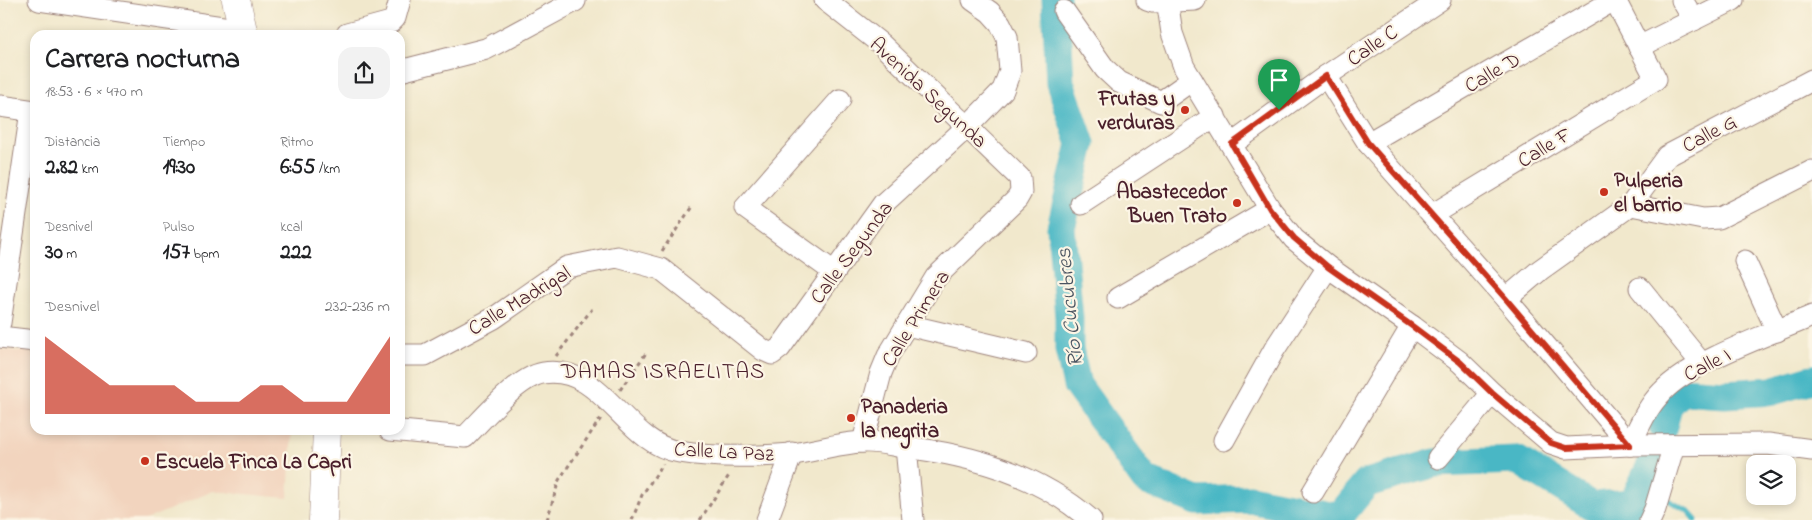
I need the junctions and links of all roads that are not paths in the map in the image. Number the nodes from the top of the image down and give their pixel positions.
1 (39, 0) edge
2 (236, 0) edge
3 (400, 0) edge
4 (825, 0) edge
5 (973, 0) edge
6 (1160, 0) edge
7 (1194, 0) edge
8 (1440, 0) edge
9 (1614, 0) edge
10 (1682, 0) edge
11 (1733, 0) edge
12 (575, 1) dead end
13 (1064, 11) dead end
14 (1694, 20) junction
15 (231, 30) edge
16 (244, 30) edge
17 (362, 30) edge
18 (1640, 47) junction
19 (405, 70) edge
20 (1326, 76) junction
21 (1192, 80) junction
22 (1812, 80) edge
23 (840, 100) dead end
24 (0, 106) edge
25 (30, 111) edge
26 (1215, 116) junction
27 (966, 128) junction
28 (30, 130) edge
29 (1368, 143) junction
30 (1232, 144) junction
31 (1812, 171) edge
32 (1021, 192) joint
33 (1081, 204) dead end
34 (1631, 205) junction
35 (1270, 209) junction
36 (1432, 215) junction
37 (1745, 261) dead end
38 (1328, 267) junction
39 (834, 272) junction
40 (1640, 288) dead end
41 (1118, 298) dead end
42 (1506, 299) junction
43 (1812, 316) edge
44 (0, 323) edge
45 (907, 325) junction
46 (1412, 326) junction
47 (1777, 331) junction
48 (0, 337) edge
49 (30, 340) edge
50 (763, 350) joint
51 (1026, 353) dead end
52 (405, 355) edge
53 (1702, 364) junction
54 (1492, 393) junction
55 (405, 431) edge
56 (327, 435) edge
57 (1224, 440) dead end
58 (863, 442) junction
59 (1630, 445) junction
60 (1674, 445) junction
61 (906, 447) junction
62 (1812, 450) edge
63 (792, 454) junction
64 (1438, 458) dead end
65 (1313, 492) dead end
66 (323, 520) edge
67 (767, 520) edge
68 (913, 520) edge
69 (1091, 520) edge
70 (1650, 520) edge

1 - 15 street
2 - 16 main road
3 - 17 street
4 - 27 street, Avenida Segunda
5 - 27 street, Calle Segunda
6 - 7 street
6 - 21 street
8 - 20 street, Calle C
9 - 18 street
9 - 29 street, Calle D
10 - 14 street
11 - 14 street
12 - 19 street
13 - 21 street
14 - 18 street
18 - 36 street, Calle F
20 - 29 street
20 - 30 street, Calle C
21 - 26 street
22 - 34 street, Calle G
23 - 39 street
24 - 25 street
26 - 30 street
26 - 33 street
27 - 32 street, Avenida Segunda
27 - 39 street, Calle Segunda
28 - 44 street
29 - 36 street
30 - 35 street
31 - 34 street
32 - 45 street, Calle Primera
34 - 42 street, Calle G
35 - 38 street
35 - 41 street
36 - 42 street
37 - 47 street
38 - 46 street
38 - 57 street
39 - 50 street, Calle Segunda
40 - 53 street
42 - 59 street
43 - 47 street, Calle I
45 - 51 street
45 - 58 street, Calle Primera
46 - 54 street
46 - 65 street
47 - 53 street, Calle I
48 - 49 street
50 - 52 street, Calle Madrigal
53 - 59 street, Calle I
54 - 59 street
54 - 64 street
55 - 63 street, Calle La Paz
56 - 66 main road
58 - 61 street, Calle La Paz
58 - 63 street, Calle La Paz
59 - 60 street
60 - 62 street
60 - 70 street
61 - 68 street
61 - 69 street, Calle La Paz
63 - 67 street

